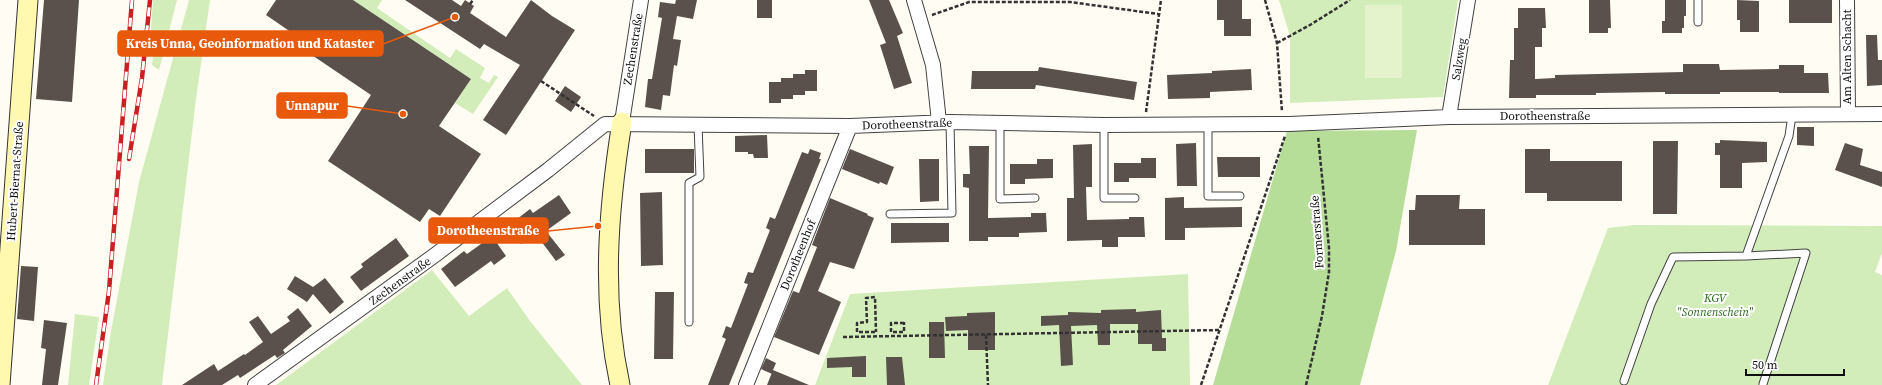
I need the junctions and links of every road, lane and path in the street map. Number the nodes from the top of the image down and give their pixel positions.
1 (28, 0) edge
2 (473, 0) edge
3 (641, 0) edge
4 (914, 0) edge
5 (1160, 0) edge
6 (1265, 0) edge
7 (1350, 0) edge
8 (1468, 0) edge
9 (1698, 0) edge
10 (1846, 0) edge
11 (470, 4) dead end
12 (1158, 14) junction
13 (920, 19) junction
14 (1698, 22) dead end
15 (1277, 43) junction
16 (541, 81) dead end
17 (1848, 114) junction
18 (1882, 114) edge
19 (1792, 115) junction
20 (1449, 117) junction
21 (945, 122) junction
22 (1000, 122) junction
23 (613, 123) junction
24 (1318, 123) junction
25 (1144, 124) junction
26 (1208, 124) junction
27 (1286, 124) junction
28 (698, 125) junction
29 (1104, 125) junction
30 (850, 126) junction
31 (1240, 196) dead end
32 (1035, 198) dead end
33 (1136, 198) dead end
34 (890, 214) dead end
35 (1746, 256) junction
36 (689, 322) dead end
37 (904, 322) joint
38 (1220, 330) junction
39 (876, 332) joint
40 (986, 335) junction
41 (843, 338) dead end
42 (0, 374) edge
43 (1624, 381) dead end
44 (1763, 384) edge
45 (254, 385) edge
46 (620, 385) edge
47 (746, 385) edge
48 (988, 385) edge
49 (1201, 385) edge
50 (1306, 385) edge

1 - 42 street, Hubert-Biernat-Straße
2 - 11 path
3 - 23 street, Zechenstraße
4 - 13 street
5 - 12 path
6 - 15 path
7 - 15 path
8 - 20 street, Salzweg
9 - 14 lane
10 - 17 street, Am Alten Schacht
12 - 13 path
12 - 25 path
13 - 21 street
15 - 27 path
16 - 23 path
17 - 18 street, Dorotheenstraße
17 - 19 street, Dorotheenstraße
19 - 20 street, Dorotheenstraße
19 - 35 lane
20 - 24 street, Dorotheenstraße
21 - 22 street, Dorotheenstraße
21 - 30 street, Dorotheenstraße
21 - 34 lane
22 - 29 street, Dorotheenstraße
22 - 32 lane
23 - 28 street, Dorotheenstraße
23 - 45 street, Zechenstraße
23 - 46 street, Zechenstraße
24 - 27 street, Dorotheenstraße
24 - 50 path, Formerstraße
25 - 26 street, Dorotheenstraße
25 - 29 street, Dorotheenstraße
26 - 27 street, Dorotheenstraße
26 - 31 lane
27 - 38 path
28 - 30 street, Dorotheenstraße
28 - 36 lane
29 - 33 lane
30 - 47 street, Dorotheenhof
35 - 43 lane
35 - 44 lane
37 - 37 path
38 - 40 path
38 - 49 path
39 - 39 path
40 - 41 path
40 - 48 path

